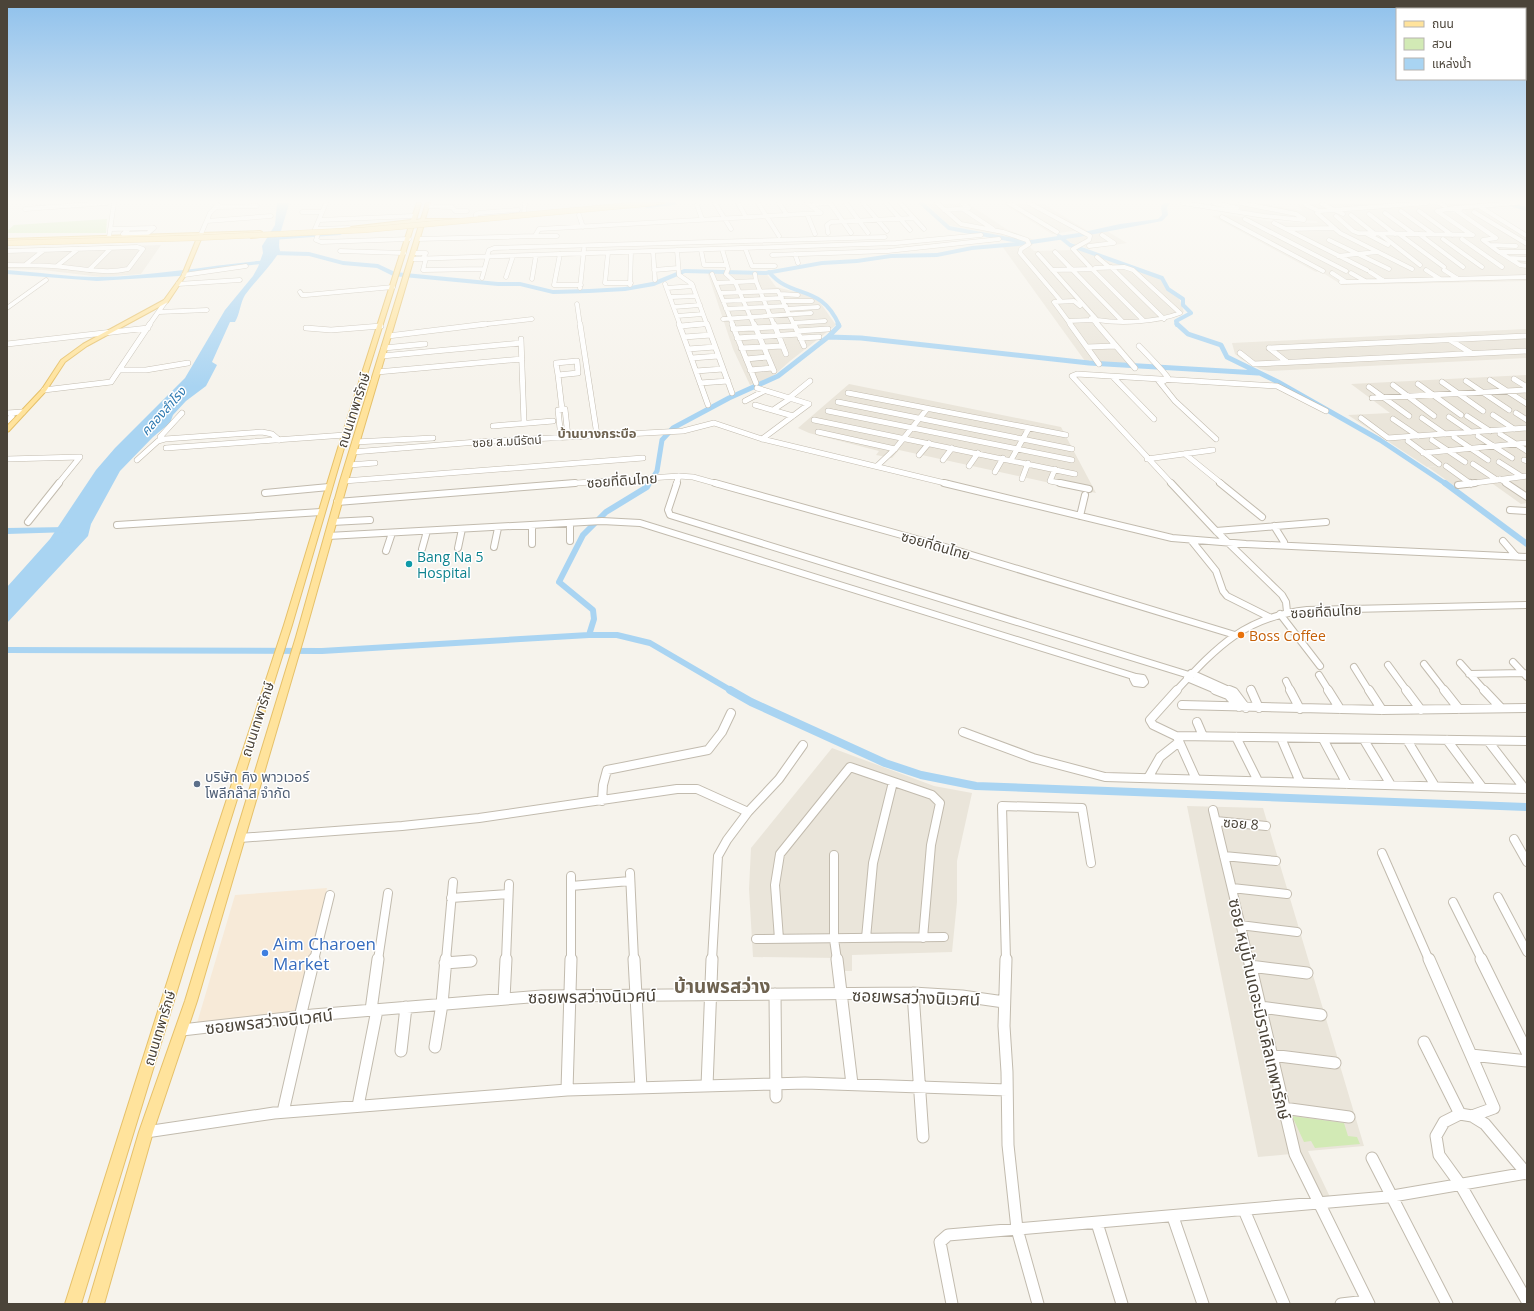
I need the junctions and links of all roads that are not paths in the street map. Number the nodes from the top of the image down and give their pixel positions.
1 (95, 264) edge
2 (132, 264) edge
3 (188, 264) edge
4 (400, 264) edge
5 (409, 264) edge
6 (423, 264) edge
7 (510, 264) edge
8 (534, 264) edge
9 (558, 264) edge
10 (583, 264) edge
11 (607, 264) edge
12 (631, 264) edge
13 (654, 264) edge
14 (678, 264) edge
15 (704, 264) edge
16 (722, 264) edge
17 (726, 264) edge
18 (751, 264) edge
19 (775, 264) edge
20 (1029, 264) edge
21 (1047, 264) edge
22 (1067, 264) edge
23 (1087, 264) edge
24 (1107, 264) edge
25 (1311, 264) edge
26 (1332, 264) edge
27 (1355, 264) edge
28 (1378, 264) edge
29 (1402, 264) edge
30 (1438, 264) edge
31 (1457, 264) edge
32 (1477, 264) edge
33 (1495, 264) edge
34 (1517, 264) edge
35 (7, 265) edge
36 (25, 265) joint
37 (57, 266) joint
38 (246, 266) dead end
39 (485, 266) joint
40 (1527, 266) edge
41 (1110, 267) junction
42 (678, 268) junction
43 (1091, 268) junction
44 (1517, 268) dead end
45 (1072, 269) junction
46 (1412, 269) dead end
47 (89, 270) junction
48 (654, 270) junction
49 (1052, 270) junction
50 (1426, 270) dead end
51 (1324, 271) dead end
52 (1346, 271) dead end
53 (1407, 271) dead end
54 (184, 273) junction
55 (1332, 273) dead end
56 (1351, 273) dead end
57 (712, 274) dead end
58 (755, 274) dead end
59 (1527, 274) edge
60 (506, 277) dead end
61 (1514, 277) junction
62 (1527, 277) edge
63 (482, 278) dead end
64 (1477, 278) junction
65 (1495, 278) junction
66 (532, 279) dead end
67 (1440, 279) junction
68 (1459, 279) junction
69 (240, 280) dead end
70 (655, 280) dead end
71 (1404, 280) junction
72 (1421, 280) junction
73 (47, 281) dead end
74 (756, 281) junction
75 (1365, 281) junction
76 (1384, 281) junction
77 (735, 282) junction
78 (1341, 282) dead end
79 (1346, 282) junction
80 (717, 283) junction
81 (178, 284) junction
82 (693, 286) junction
83 (393, 287) junction
84 (760, 291) junction
85 (300, 292) dead end
86 (740, 292) junction
87 (720, 293) junction
88 (798, 294) dead end
89 (696, 296) junction
90 (671, 298) junction
91 (781, 298) junction
92 (763, 299) junction
93 (744, 300) junction
94 (1060, 300) junction
95 (166, 301) junction
96 (723, 301) junction
97 (812, 301) dead end
98 (577, 304) dead end
99 (700, 305) junction
100 (674, 307) junction
101 (786, 307) junction
102 (818, 307) dead end
103 (7, 308) edge
104 (746, 308) junction
105 (767, 308) junction
106 (726, 309) junction
107 (207, 310) dead end
108 (395, 311) junction
109 (159, 312) junction
110 (385, 312) junction
111 (811, 313) dead end
112 (703, 314) junction
113 (790, 314) junction
114 (677, 316) junction
115 (770, 316) junction
116 (750, 317) junction
117 (728, 318) junction
118 (532, 319) dead end
119 (722, 319) dead end
120 (1164, 319) junction
121 (1092, 320) junction
122 (1143, 320) junction
123 (825, 321) dead end
124 (1068, 321) junction
125 (1122, 322) junction
126 (707, 324) junction
127 (794, 324) junction
128 (380, 326) junction
129 (681, 326) junction
130 (775, 327) junction
131 (148, 328) junction
132 (306, 328) dead end
133 (755, 328) junction
134 (733, 329) junction
135 (828, 329) dead end
136 (106, 333) junction
137 (799, 334) junction
138 (710, 335) junction
139 (388, 336) junction
140 (779, 336) junction
141 (1527, 336) edge
142 (684, 337) junction
143 (760, 337) junction
144 (819, 337) dead end
145 (737, 338) junction
146 (1450, 340) junction
147 (7, 344) edge
148 (425, 344) dead end
149 (783, 346) junction
150 (804, 346) dead end
151 (1116, 346) junction
152 (1139, 346) dead end
153 (715, 347) junction
154 (763, 347) junction
155 (1087, 347) junction
156 (384, 348) junction
157 (741, 348) junction
158 (688, 349) junction
159 (1527, 351) edge
160 (1240, 353) dead end
161 (1471, 353) junction
162 (786, 354) dead end
163 (382, 356) junction
164 (718, 356) junction
165 (768, 357) junction
166 (692, 358) junction
167 (522, 359) junction
168 (746, 359) junction
169 (1287, 362) junction
170 (188, 363) dead end
171 (1099, 364) dead end
172 (1135, 368) dead end
173 (148, 369) junction
174 (181, 369) dead end
175 (723, 369) junction
176 (119, 370) junction
177 (750, 370) junction
178 (557, 371) junction
179 (696, 371) junction
180 (377, 372) junction
181 (1112, 377) junction
182 (1514, 379) dead end
183 (810, 380) dead end
184 (1161, 380) junction
185 (1490, 380) dead end
186 (728, 381) junction
187 (1466, 381) dead end
188 (1442, 382) dead end
189 (700, 384) junction
190 (1418, 384) dead end
191 (1393, 385) dead end
192 (1370, 387) dead end
193 (1527, 389) edge
194 (44, 390) junction
195 (764, 391) junction
196 (1507, 391) junction
197 (732, 393) dead end
198 (848, 393) dead end
199 (1482, 393) junction
200 (1458, 394) junction
201 (1433, 395) junction
202 (1408, 396) junction
203 (790, 398) junction
204 (1372, 398) dead end
205 (1384, 398) junction
206 (745, 401) dead end
207 (838, 402) dead end
208 (1527, 404) edge
209 (708, 405) dead end
210 (755, 405) dead end
211 (927, 408) junction
212 (562, 409) junction
213 (773, 410) junction
214 (1509, 410) dead end
215 (828, 411) dead end
216 (1326, 411) dead end
217 (1483, 411) dead end
218 (1516, 413) dead end
219 (21, 414) junction
220 (182, 414) dead end
221 (9, 415) edge
222 (1461, 415) dead end
223 (1492, 415) dead end
224 (793, 416) junction
225 (1409, 416) dead end
226 (1434, 416) dead end
227 (1468, 416) dead end
228 (1449, 417) dead end
229 (919, 418) junction
230 (1361, 418) dead end
231 (1422, 418) dead end
232 (1154, 419) dead end
233 (1393, 419) dead end
234 (814, 420) dead end
235 (1527, 420) edge
236 (7, 421) edge
237 (553, 421) dead end
238 (821, 422) junction
239 (524, 423) junction
240 (493, 426) dead end
241 (911, 428) junction
242 (1029, 428) junction
243 (1527, 428) edge
244 (7, 429) edge
245 (1514, 429) junction
246 (1490, 431) junction
247 (1471, 432) junction
248 (1445, 434) junction
249 (1500, 434) dead end
250 (346, 435) junction
251 (597, 435) junction
252 (1066, 435) dead end
253 (1418, 436) junction
254 (1478, 436) dead end
255 (568, 437) junction
256 (1454, 437) dead end
257 (433, 438) dead end
258 (562, 438) junction
259 (904, 438) junction
260 (762, 439) junction
261 (1023, 439) junction
262 (1216, 439) dead end
263 (161, 440) junction
264 (279, 440) junction
265 (1432, 440) dead end
266 (355, 442) junction
267 (1408, 442) dead end
268 (929, 443) junction
269 (1527, 443) edge
270 (1517, 444) junction
271 (1494, 446) junction
272 (166, 448) dead end
273 (952, 448) junction
274 (1470, 448) junction
275 (895, 449) junction
276 (1017, 449) junction
277 (1072, 449) dead end
278 (1213, 450) dead end
279 (1447, 450) junction
280 (1527, 451) edge
281 (353, 452) junction
282 (978, 453) junction
283 (1423, 453) junction
284 (1185, 454) junction
285 (920, 455) dead end
286 (643, 458) dead end
287 (1003, 458) junction
288 (1512, 458) dead end
289 (7, 459) edge
290 (1147, 459) junction
291 (137, 460) dead end
292 (944, 460) dead end
293 (1011, 460) junction
294 (1072, 460) dead end
295 (1488, 460) dead end
296 (1465, 462) dead end
297 (1500, 462) dead end
298 (375, 463) dead end
299 (1028, 464) junction
300 (1439, 464) dead end
301 (1473, 464) dead end
302 (349, 465) junction
303 (877, 466) junction
304 (969, 466) dead end
305 (1446, 466) dead end
306 (1055, 469) junction
307 (396, 470) dead end
308 (995, 472) dead end
309 (1075, 474) dead end
310 (679, 476) junction
311 (1525, 476) edge
312 (383, 478) junction
313 (1022, 479) dead end
314 (1498, 480) junction
315 (344, 481) junction
316 (1471, 484) junction
317 (1458, 485) dead end
318 (329, 487) junction
319 (265, 492) dead end
320 (1527, 497) edge
321 (338, 502) junction
322 (1510, 510) dead end
323 (1527, 511) edge
324 (321, 512) junction
325 (1080, 516) junction
326 (1262, 517) dead end
327 (370, 520) dead end
328 (28, 522) dead end
329 (332, 522) junction
330 (1326, 522) dead end
331 (570, 524) junction
332 (117, 525) dead end
333 (532, 526) junction
334 (1274, 526) junction
335 (498, 528) junction
336 (462, 529) junction
337 (427, 531) junction
338 (1216, 531) junction
339 (392, 533) junction
340 (328, 536) junction
341 (1191, 540) junction
342 (570, 541) dead end
343 (1503, 541) dead end
344 (1227, 542) junction
345 (1284, 542) dead end
346 (532, 544) dead end
347 (494, 547) dead end
348 (458, 548) dead end
349 (422, 549) dead end
350 (386, 551) dead end
351 (1516, 556) junction
352 (1527, 557) edge
353 (1527, 605) edge
354 (1288, 612) junction
355 (1280, 614) junction
356 (1269, 617) junction
357 (1235, 635) junction
358 (1514, 662) dead end
359 (1460, 663) dead end
360 (1424, 664) dead end
361 (1388, 665) dead end
362 (1320, 666) dead end
363 (1354, 667) dead end
364 (1469, 674) junction
365 (1189, 675) junction
366 (1525, 675) edge
367 (1319, 676) dead end
368 (1134, 679) dead end
369 (1286, 681) dead end
370 (1251, 689) dead end
371 (1182, 705) dead end
372 (1243, 707) junction
373 (1259, 708) junction
374 (1501, 708) junction
375 (1527, 708) edge
376 (1300, 709) junction
377 (1340, 709) junction
378 (1459, 709) junction
379 (1382, 710) junction
380 (1421, 710) junction
381 (731, 713) dead end
382 (1198, 722) dead end
383 (963, 732) dead end
384 (1203, 736) junction
385 (1236, 737) junction
386 (1281, 738) junction
387 (1178, 739) junction
388 (1323, 739) junction
389 (1364, 740) junction
390 (1407, 740) junction
391 (1446, 740) junction
392 (1488, 741) junction
393 (1527, 741) edge
394 (803, 745) dead end
395 (1148, 778) junction
396 (1196, 779) junction
397 (1258, 781) junction
398 (893, 782) junction
399 (1300, 782) junction
400 (1347, 784) junction
401 (1391, 785) junction
402 (1435, 786) junction
403 (1482, 787) junction
404 (1526, 789) edge
405 (602, 801) junction
406 (1213, 810) dead end
407 (748, 812) junction
408 (1216, 821) junction
409 (1266, 826) dead end
410 (240, 838) junction
411 (1514, 839) dead end
412 (1382, 853) dead end
413 (834, 854) dead end
414 (1224, 856) junction
415 (1276, 861) dead end
416 (1527, 862) edge
417 (1091, 863) dead end
418 (453, 882) dead end
419 (1232, 888) junction
420 (388, 894) dead end
421 (1287, 894) dead end
422 (330, 895) dead end
423 (1498, 897) dead end
424 (451, 898) junction
425 (1453, 902) dead end
426 (1240, 925) junction
427 (1297, 932) dead end
428 (944, 937) dead end
429 (866, 938) junction
430 (923, 938) junction
431 (756, 939) dead end
432 (779, 939) junction
433 (834, 939) junction
434 (1527, 952) edge
435 (471, 961) dead end
436 (445, 963) junction
437 (1250, 966) junction
438 (1307, 973) dead end
439 (776, 994) junction
440 (842, 994) junction
441 (913, 994) junction
442 (635, 995) junction
443 (712, 995) junction
444 (571, 996) junction
445 (504, 999) junction
446 (1004, 1002) junction
447 (442, 1004) junction
448 (406, 1007) junction
449 (1260, 1007) junction
450 (374, 1010) junction
451 (1321, 1015) dead end
452 (303, 1016) junction
453 (182, 1030) junction
454 (1424, 1042) dead end
455 (435, 1047) dead end
456 (401, 1050) dead end
457 (1527, 1052) edge
458 (1271, 1055) junction
459 (1471, 1055) junction
460 (1527, 1060) edge
461 (1335, 1063) dead end
462 (777, 1084) junction
463 (852, 1084) junction
464 (707, 1086) junction
465 (920, 1087) junction
466 (641, 1088) junction
467 (567, 1090) junction
468 (1007, 1090) junction
469 (776, 1097) dead end
470 (358, 1106) junction
471 (1283, 1108) junction
472 (283, 1112) junction
473 (1460, 1114) junction
474 (1472, 1116) junction
475 (1349, 1117) dead end
476 (146, 1132) junction
477 (923, 1137) dead end
478 (1372, 1158) dead end
479 (1527, 1174) edge
480 (1460, 1184) junction
481 (1392, 1196) junction
482 (1319, 1203) junction
483 (1244, 1210) junction
484 (1173, 1217) junction
485 (1097, 1223) junction
486 (1017, 1229) junction
487 (1527, 1301) edge
488 (1368, 1302) edge
489 (73, 1304) edge
490 (96, 1304) edge
491 (952, 1304) edge
492 (1038, 1304) edge
493 (1122, 1304) edge
494 (1203, 1304) edge
495 (1284, 1304) edge
496 (1341, 1304) edge
497 (1447, 1304) edge

1 - 47 street
2 - 47 street
3 - 54 main road
4 - 83 main road, ถนนเทพารักษ์
5 - 108 main road, ถนนเทพารักษ์
6 - 39 street
7 - 60 street
8 - 66 street
9 - 10 street
11 - 12 street
13 - 48 street
14 - 42 street
15 - 16 street
17 - 77 street
18 - 19 street
20 - 94 street
21 - 49 street
22 - 45 street
23 - 43 street
24 - 41 street
25 - 51 street
26 - 52 street
27 - 76 street
28 - 71 street
29 - 46 street
30 - 68 street
31 - 64 street
32 - 65 street
33 - 61 street
34 - 40 street
35 - 36 street
36 - 37 street
37 - 47 street
38 - 54 street
39 - 63 street
41 - 43 street
41 - 120 street
41 - 120 street
42 - 48 street
42 - 82 street
43 - 45 street
43 - 122 street
44 - 59 street
45 - 49 street
45 - 125 street
48 - 70 street
49 - 125 street
50 - 67 street
53 - 72 street
54 - 81 main road
55 - 79 street
56 - 75 street
57 - 80 street
58 - 74 street
61 - 62 street
61 - 65 street
64 - 65 street
64 - 68 street
67 - 68 street
67 - 72 street
69 - 81 street
71 - 72 street
71 - 76 street
73 - 103 street
74 - 77 street
74 - 84 street
75 - 76 street
75 - 79 street
77 - 80 street
77 - 86 street
78 - 79 street
80 - 87 street
81 - 95 main road
82 - 89 street
82 - 90 street
83 - 85 street
83 - 110 main road, ถนนเทพารักษ์
84 - 86 street
84 - 91 street
84 - 92 street
86 - 87 street
86 - 93 street
87 - 96 street
88 - 91 street
89 - 90 street
89 - 99 street
90 - 100 street
91 - 92 street
91 - 97 street
91 - 101 street
92 - 93 street
92 - 105 street
93 - 96 street
93 - 104 street
94 - 121 street
94 - 124 street
95 - 109 street
95 - 136 main road
96 - 106 street
98 - 251 street
99 - 100 street
99 - 112 street
100 - 114 street
101 - 102 street
101 - 105 street
101 - 113 street
104 - 105 street
104 - 106 street
104 - 116 street
105 - 115 street
106 - 117 street
107 - 109 street
108 - 110 main road
108 - 139 main road, ถนนเทพารักษ์
109 - 131 street
110 - 128 main road, ถนนเทพารักษ์
111 - 113 street
112 - 114 street
112 - 126 street
113 - 115 street
113 - 127 street
114 - 129 street
115 - 116 street
115 - 130 street
116 - 117 street
116 - 133 street
117 - 119 street
117 - 134 street
118 - 139 street
120 - 122 street
121 - 124 street
121 - 151 street
122 - 125 street
123 - 127 street
124 - 155 street
126 - 129 street
126 - 138 street
127 - 130 street
127 - 137 street
128 - 132 street
128 - 250 main road, ถนนเทพารักษ์
129 - 142 street
130 - 133 street
130 - 140 street
131 - 136 street
131 - 176 street
133 - 134 street
133 - 143 street
134 - 145 street
135 - 137 street
136 - 147 street
136 - 194 main road
137 - 140 street
137 - 144 street
137 - 150 street
138 - 142 street
138 - 153 street
139 - 156 main road, ถนนเทพารักษ์
140 - 143 street
140 - 149 street
141 - 146 street
142 - 158 street
143 - 145 street
143 - 154 street
145 - 157 street
146 - 161 street
146 - 169 street
148 - 156 street
149 - 154 street
149 - 162 street
151 - 155 street
151 - 172 street
152 - 184 street
153 - 158 street
153 - 164 street
154 - 157 street
154 - 165 street
155 - 171 street
156 - 163 main road, ถนนเทพารักษ์
157 - 168 street
158 - 166 street
159 - 161 street
160 - 169 street
161 - 169 street
163 - 167 street
163 - 180 main road, ถนนเทพารักษ์
164 - 166 street
164 - 175 street
165 - 168 street
165 - 177 street
166 - 179 street
167 - 180 street
167 - 239 street
168 - 177 street
170 - 173 street
173 - 174 street
173 - 176 street
175 - 179 street
175 - 186 street
176 - 194 street
177 - 195 street
178 - 178 street
178 - 212 street
179 - 189 street
180 - 266 main road, ถนนเทพารักษ์
181 - 184 street
181 - 232 street
181 - 290 street
182 - 193 street
183 - 203 street
184 - 216 street
184 - 262 street
185 - 196 street
186 - 189 street
186 - 197 street
187 - 199 street
188 - 200 street
189 - 209 street
190 - 201 street
191 - 202 street
192 - 205 street
193 - 196 street
194 - 219 main road
195 - 203 street
195 - 206 street
196 - 199 street
196 - 208 street
198 - 211 street
199 - 200 street
199 - 214 street
200 - 201 street
200 - 217 street
201 - 202 street
201 - 222 street
202 - 205 street
202 - 226 street
203 - 213 street
203 - 224 street
204 - 205 street
205 - 225 street
207 - 229 street
210 - 213 street
211 - 229 street
211 - 242 street
212 - 255 street
212 - 258 street
213 - 224 street
215 - 241 street
218 - 235 street
219 - 221 street
219 - 244 main road
220 - 263 street
221 - 236 street
223 - 245 street
224 - 260 street
227 - 246 street
228 - 247 street
229 - 241 street
229 - 261 street
230 - 253 street
231 - 248 street
233 - 253 street
234 - 238 street
237 - 239 street
238 - 259 street
238 - 275 street
239 - 240 street
241 - 259 street
241 - 276 street
242 - 252 street
242 - 261 street
243 - 245 street
245 - 246 street
246 - 247 street
247 - 248 street
248 - 253 street
249 - 270 street
250 - 264 street
250 - 318 main road, ถนนเทพารักษ์
251 - 255 street, ซอย ส.มนีรัตน์
251 - 260 street, ซอย ส.มนีรัตน์
254 - 271 street
255 - 258 street, ซอย ส.มนีรัตน์
256 - 274 street
257 - 266 street
258 - 281 street, ซอย ส.มนีรัตน์
259 - 268 street
259 - 275 street
260 - 303 street, ซอย ส.มนีรัตน์
261 - 276 street
261 - 277 street
263 - 264 street
263 - 291 street
264 - 272 street
265 - 279 street
266 - 281 main road, ถนนเทพารักษ์
267 - 283 street
268 - 273 street
268 - 285 street
269 - 270 street
270 - 271 street
270 - 280 street
271 - 274 street
271 - 288 street
273 - 282 street
273 - 292 street
274 - 279 street
274 - 295 street
275 - 303 street
276 - 293 street
276 - 294 street
278 - 284 street
279 - 283 street
279 - 296 street
281 - 302 main road, ถนนเทพารักษ์
282 - 287 street
282 - 304 street
283 - 300 street
284 - 290 street
284 - 326 street
286 - 312 street
287 - 293 street
287 - 308 street
289 - 328 street
290 - 338 street
293 - 299 street
297 - 311 street
298 - 302 street
299 - 306 street
299 - 313 street
301 - 314 street
302 - 315 main road, ถนนเทพารักษ์
303 - 325 street, ซอย ส.มนีรัตน์
305 - 316 street
306 - 309 street
306 - 325 street
307 - 312 street
310 - 321 street, ซอยที่ดินไทย
310 - 357 street, ซอยที่ดินไทย
310 - 365 street
311 - 314 street
312 - 315 street
314 - 316 street
314 - 320 street
315 - 321 main road, ถนนเทพารักษ์
316 - 317 street
318 - 319 street
318 - 324 main road, ถนนเทพารักษ์
321 - 329 main road, ถนนเทพารักษ์
322 - 323 street
324 - 332 street
324 - 489 main road, ถนนเทพารักษ์
325 - 341 street, ซอย ส.มนีรัตน์
327 - 329 street
329 - 340 main road, ถนนเทพารักษ์
330 - 334 street
331 - 333 street
331 - 342 street
331 - 368 street
333 - 335 street
333 - 346 street
334 - 338 street
334 - 345 street
335 - 336 street
335 - 347 street
336 - 337 street
336 - 348 street
337 - 339 street
337 - 349 street
338 - 344 street
339 - 340 street
339 - 350 street
340 - 410 main road, ถนนเทพารักษ์
341 - 344 street, ซอย ส.มนีรัตน์
341 - 356 street
343 - 351 street
344 - 351 street, ซอย ส.มนีรัตน์
344 - 354 street
351 - 352 street, ซอย ส.มนีรัตน์
353 - 354 street, ซอยที่ดินไทย
354 - 355 street, ซอยที่ดินไทย
355 - 356 street, ซอยที่ดินไทย
355 - 362 street
356 - 357 street, ซอยที่ดินไทย
357 - 365 street
358 - 366 street
359 - 364 street
360 - 378 street
361 - 380 street
363 - 379 street
364 - 366 street
364 - 374 street
365 - 372 street
365 - 387 street
367 - 377 street
369 - 376 street
370 - 373 street
371 - 372 street
372 - 373 street
373 - 376 street
374 - 375 street
374 - 378 street
376 - 377 street
377 - 379 street
378 - 380 street
379 - 380 street
381 - 405 street
382 - 384 street
383 - 395 street
384 - 385 street
384 - 387 street
385 - 386 street
385 - 397 street
386 - 388 street
386 - 399 street
387 - 395 street
387 - 396 street
388 - 389 street
388 - 400 street
389 - 390 street
389 - 401 street
390 - 391 street
390 - 402 street
391 - 392 street
391 - 403 street
392 - 393 street
392 - 404 street
394 - 407 street
395 - 396 street
396 - 397 street
397 - 399 street
398 - 429 street
398 - 430 street
398 - 432 street
399 - 400 street
400 - 401 street
401 - 402 street
402 - 403 street
403 - 404 street
405 - 407 street
405 - 410 street
406 - 408 street, ซอย หมู่บ้านเดอะมิราเคิลเทพารักษ์
407 - 443 street
408 - 409 street, ซอย 8
408 - 414 street, ซอย หมู่บ้านเดอะมิราเคิลเทพารักษ์
410 - 453 main road, ถนนเทพารักษ์
411 - 416 street
412 - 459 street
413 - 433 street
414 - 415 street
414 - 419 street, ซอย หมู่บ้านเดอะมิราเคิลเทพารักษ์
417 - 446 street
418 - 424 street
419 - 421 street
419 - 426 street, ซอย หมู่บ้านเดอะมิราเคิลเทพารักษ์
420 - 450 street
422 - 452 street
423 - 434 street
424 - 436 street
424 - 445 street
425 - 457 street
426 - 427 street
426 - 437 street, ซอย หมู่บ้านเดอะมิราเคิลเทพารักษ์
428 - 430 street
429 - 430 street
429 - 433 street
431 - 432 street
432 - 433 street
433 - 440 street
435 - 436 street
436 - 447 street
437 - 438 street
437 - 449 street, ซอย หมู่บ้านเดอะมิราเคิลเทพารักษ์
439 - 440 street, ซอยพรสว่างนิเวศน์
439 - 443 street, ซอยพรสว่างนิเวศน์
439 - 462 street
440 - 441 street, ซอยพรสว่างนิเวศน์
440 - 463 street
441 - 446 street, ซอยพรสว่างนิเวศน์
441 - 465 street
442 - 443 street, ซอยพรสว่างนิเวศน์
442 - 444 street, ซอยพรสว่างนิเวศน์
442 - 444 street
442 - 466 street
443 - 464 street
444 - 445 street, ซอยพรสว่างนิเวศน์
444 - 467 street
445 - 447 street, ซอยพรสว่างนิเวศน์
446 - 468 street
447 - 448 street, ซอยพรสว่างนิเวศน์
447 - 455 street
448 - 450 street, ซอยพรสว่างนิเวศน์
448 - 456 street
449 - 451 street
449 - 458 street, ซอย หมู่บ้านเดอะมิราเคิลเทพารักษ์
450 - 452 street, ซอยพรสว่างนิเวศน์
450 - 470 street
452 - 453 street, ซอยพรสว่างนิเวศน์
452 - 472 street
453 - 476 main road, ถนนเทพารักษ์
454 - 473 street
458 - 461 street
458 - 471 street, ซอย หมู่บ้านเดอะมิราเคิลเทพารักษ์
459 - 460 street
459 - 474 street
462 - 463 street
462 - 464 street
462 - 469 street
463 - 465 street
464 - 466 street
465 - 468 street
465 - 477 street
466 - 467 street
467 - 470 street
468 - 486 street
470 - 472 street
471 - 475 street
471 - 482 street, ซอย หมู่บ้านเดอะมิราเคิลเทพารักษ์
472 - 476 street
473 - 474 street
473 - 480 street
474 - 479 street
476 - 490 main road, ถนนเทพารักษ์
478 - 481 street
479 - 480 street
480 - 481 street
480 - 487 street
481 - 482 street
481 - 497 street
482 - 483 street
482 - 488 street, ซอย หมู่บ้านเดอะมิราเคิลเทพารักษ์
483 - 484 street
483 - 495 street
484 - 485 street
484 - 494 street
485 - 486 street
485 - 493 street
486 - 491 street
486 - 492 street
488 - 496 street

